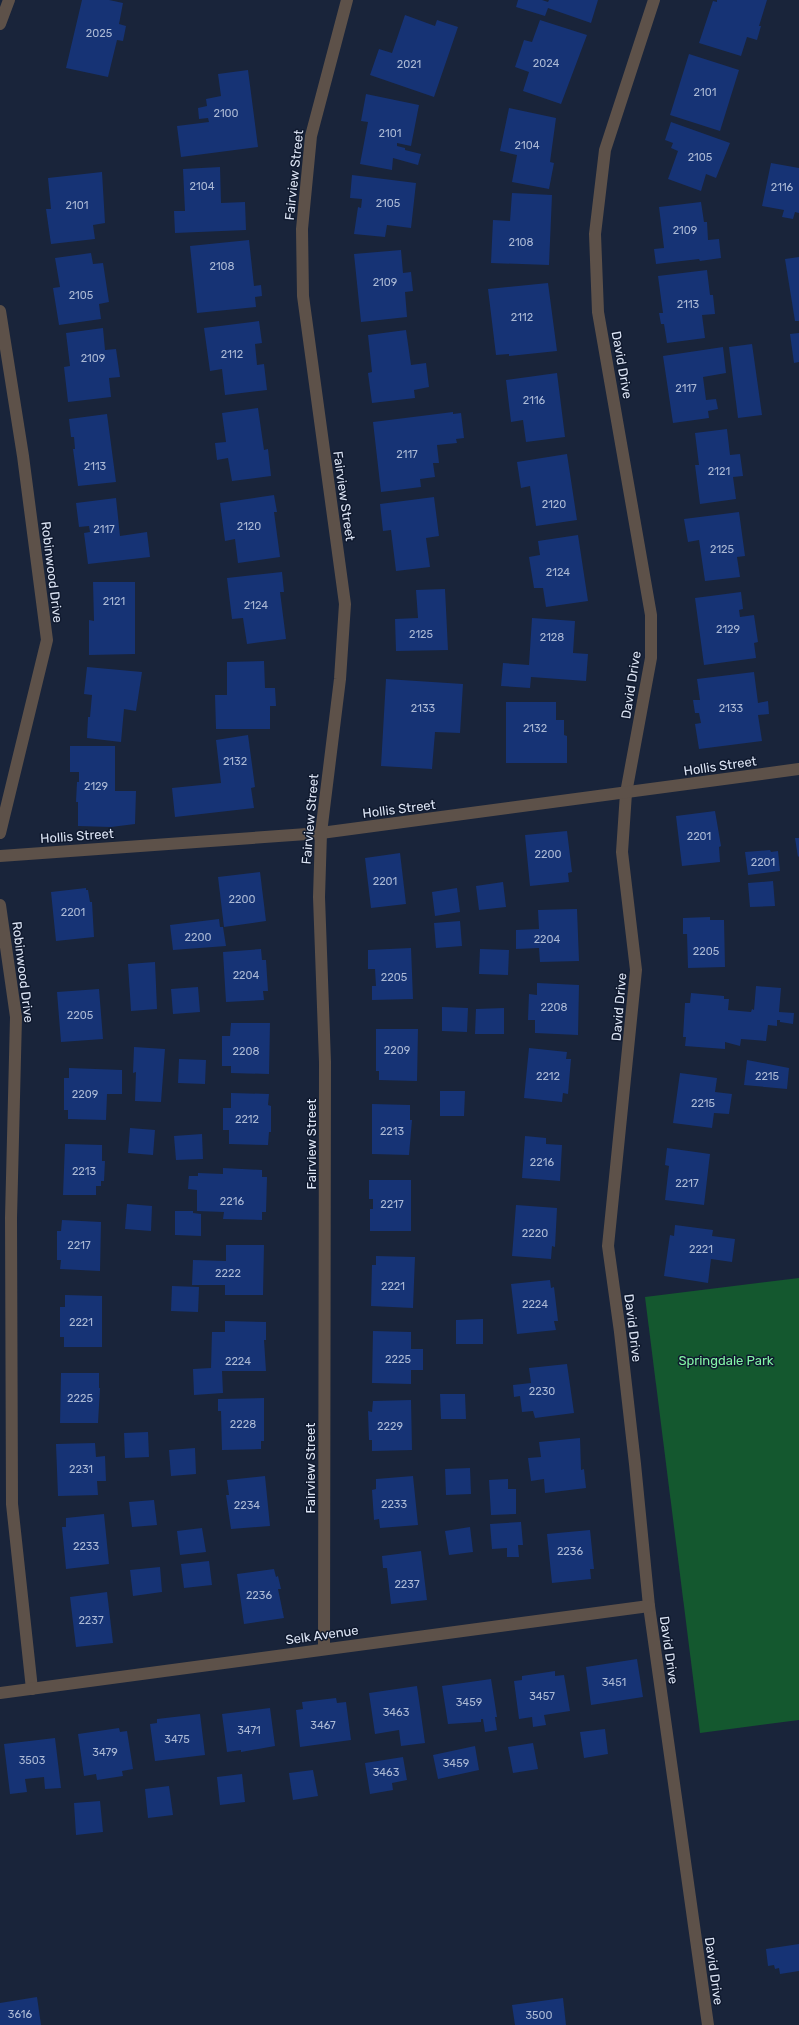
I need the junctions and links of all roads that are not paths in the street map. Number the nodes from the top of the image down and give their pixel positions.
1 (9, 0) edge
2 (347, 0) edge
3 (654, 0) edge
4 (0, 24) edge
5 (0, 311) edge
6 (799, 769) edge
7 (626, 793) junction
8 (0, 833) edge
9 (321, 833) junction
10 (0, 856) edge
11 (0, 905) edge
12 (649, 1606) junction
13 (324, 1649) junction
14 (32, 1689) junction
15 (0, 1693) edge
16 (708, 2025) edge

1 - 4 street
2 - 9 street, Fairview Street
3 - 7 street, David Drive
5 - 8 street, Robinwood Drive
6 - 7 street, Hollis Street
7 - 9 street, Hollis Street
7 - 12 street, David Drive
9 - 10 street, Hollis Street
9 - 13 street, Fairview Street
11 - 14 street, Robinwood Drive
12 - 13 street, Selk Avenue
12 - 16 street, David Drive
13 - 14 street, Selk Avenue
14 - 15 street, Selk Avenue

